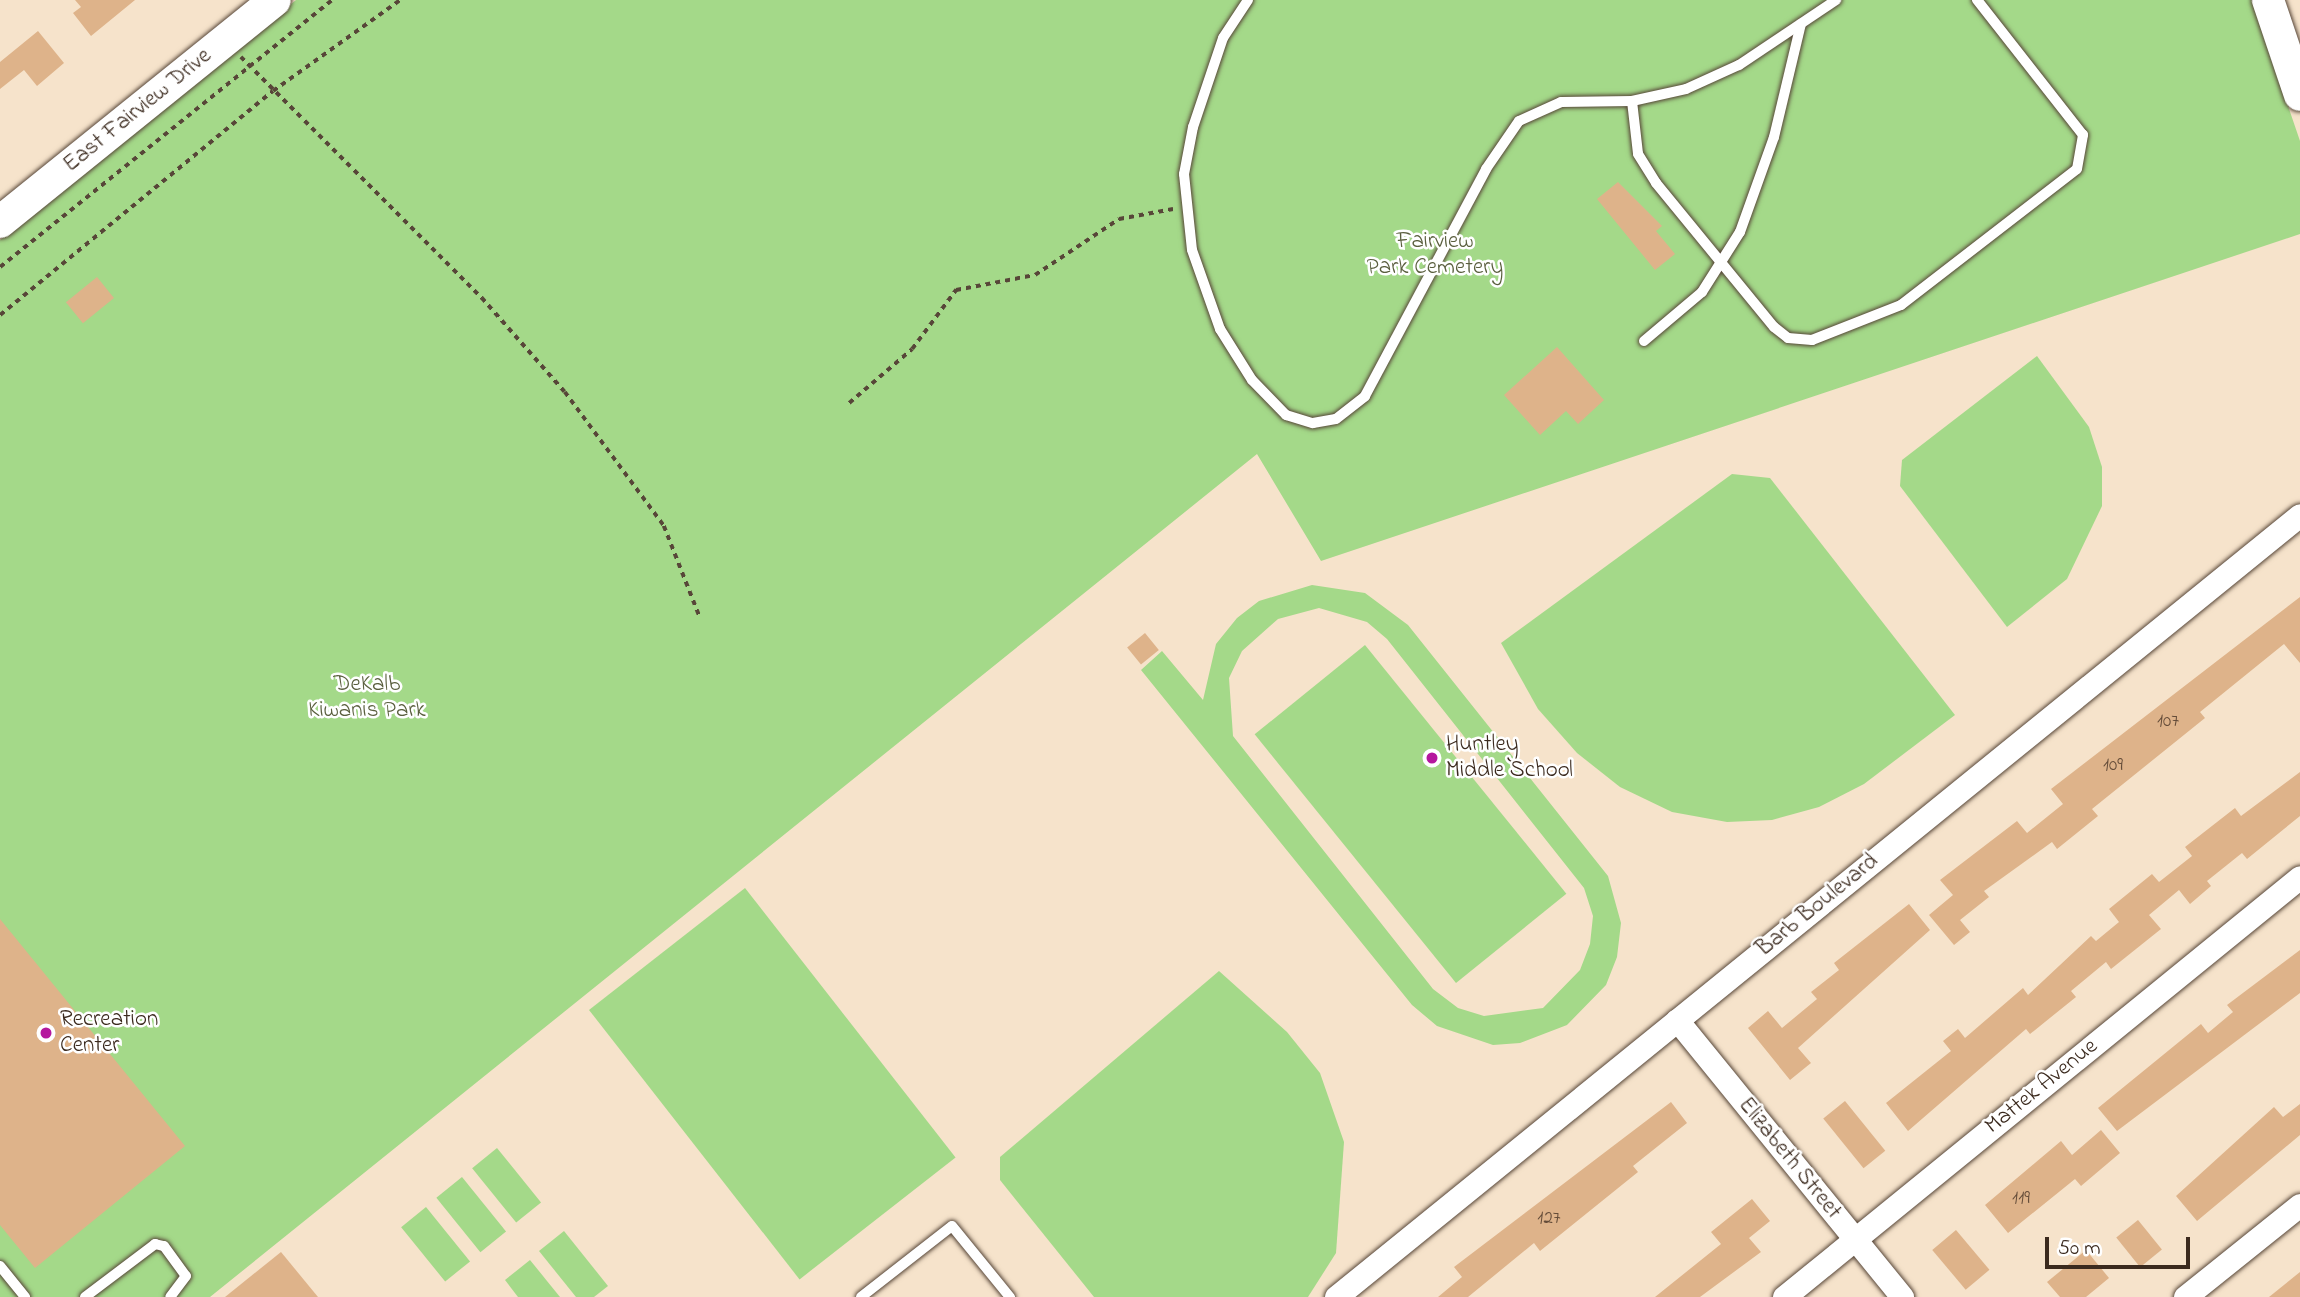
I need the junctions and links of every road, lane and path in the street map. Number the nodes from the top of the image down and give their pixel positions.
1 (275, 0) edge
2 (332, 0) edge
3 (400, 0) edge
4 (1248, 0) edge
5 (1836, 0) edge
6 (1977, 0) edge
7 (2268, 0) edge
8 (1801, 24) junction
9 (226, 40) junction
10 (250, 67) junction
11 (273, 91) junction
12 (2300, 95) edge
13 (1632, 101) junction
14 (1185, 207) junction
15 (0, 222) edge
16 (1723, 262) junction
17 (0, 267) edge
18 (0, 315) edge
19 (1644, 341) dead end
20 (849, 403) dead end
21 (2300, 515) edge
22 (699, 615) dead end
23 (2300, 877) edge
24 (1677, 1020) junction
25 (2300, 1205) edge
26 (1854, 1239) junction
27 (0, 1266) edge
28 (24, 1297) edge
29 (85, 1297) edge
30 (170, 1297) edge
31 (861, 1297) edge
32 (1010, 1297) edge
33 (1336, 1297) edge
34 (1784, 1297) edge
35 (1902, 1297) edge
36 (2185, 1297) edge

1 - 9 street, East Fairview Drive
2 - 10 path
3 - 11 path
4 - 14 lane
5 - 8 lane
6 - 16 lane
7 - 12 street
8 - 13 lane
8 - 16 lane
9 - 10 path
9 - 15 street, East Fairview Drive
10 - 11 path
10 - 17 path
11 - 18 path
11 - 22 path
13 - 14 lane
13 - 16 lane
14 - 20 path
16 - 19 lane
21 - 24 street, Barb Boulevard
23 - 26 street, Mattek Avenue
24 - 26 street, Elizabeth Street
24 - 33 street, Barb Boulevard
25 - 36 street
26 - 34 street, Mattek Avenue
26 - 35 street, Elizabeth Street
27 - 28 lane
29 - 30 lane
31 - 32 lane

